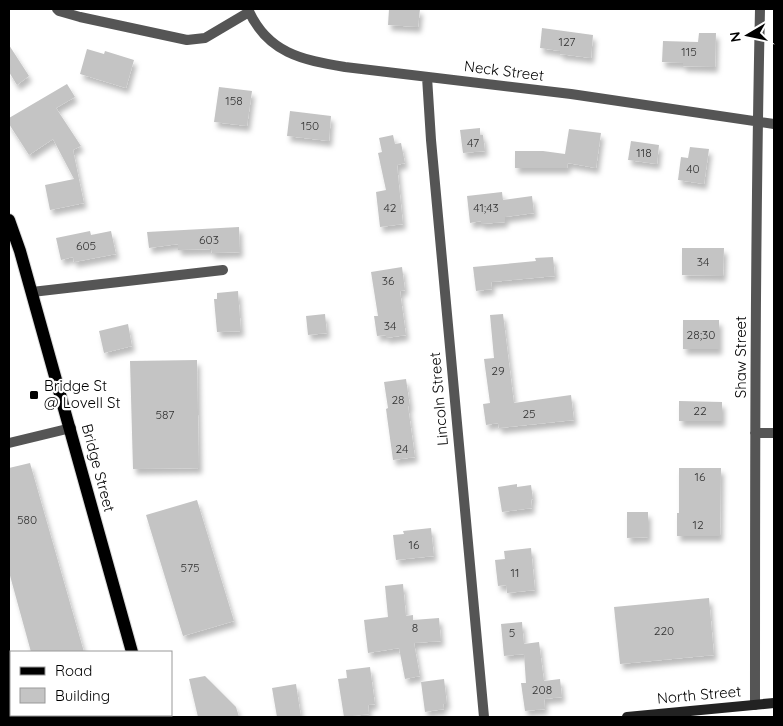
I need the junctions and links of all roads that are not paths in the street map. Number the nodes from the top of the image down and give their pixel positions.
1 (57, 9) edge
2 (760, 9) edge
3 (248, 11) edge
4 (427, 77) junction
5 (758, 122) junction
6 (774, 124) edge
7 (9, 220) edge
8 (223, 270) dead end
9 (32, 292) junction
10 (70, 428) junction
11 (755, 433) junction
12 (774, 433) edge
13 (9, 443) edge
14 (132, 651) edge
15 (774, 703) edge
16 (755, 705) junction
17 (484, 717) edge
18 (627, 717) edge

1 - 3 street, Neck Street
2 - 5 street, Shaw Street
3 - 4 street, Neck Street
4 - 5 street, Neck Street
4 - 17 street, Lincoln Street
5 - 6 street, Neck Street
5 - 11 street, Shaw Street
7 - 9 main road, Bridge Street
8 - 9 street
9 - 10 main road, Bridge Street
10 - 13 street
10 - 14 main road, Bridge Street
11 - 12 street
11 - 16 street, Shaw Street
15 - 16 street, North Street
16 - 18 street, North Street

